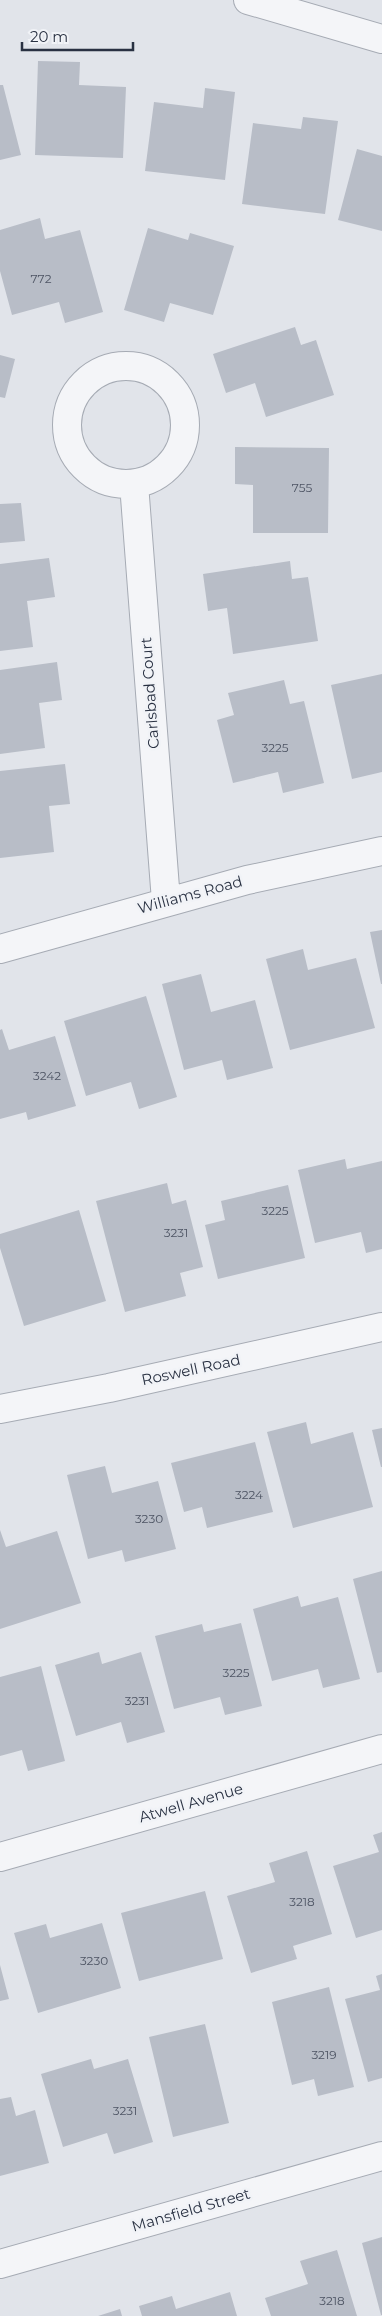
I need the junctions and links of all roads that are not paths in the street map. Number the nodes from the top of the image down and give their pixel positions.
1 (248, 0) edge
2 (382, 39) edge
3 (134, 484) junction
4 (382, 851) edge
5 (166, 901) junction
6 (0, 948) edge
7 (382, 1327) edge
8 (0, 1409) edge
9 (382, 1749) edge
10 (0, 1857) edge
11 (382, 2156) edge
12 (0, 2264) edge

1 - 2 street
3 - 3 street
3 - 5 street, Carlsbad Court
4 - 5 street, Williams Road
5 - 6 street, Williams Road
7 - 8 street, Roswell Road
9 - 10 street, Atwell Avenue
11 - 12 street, Mansfield Street

